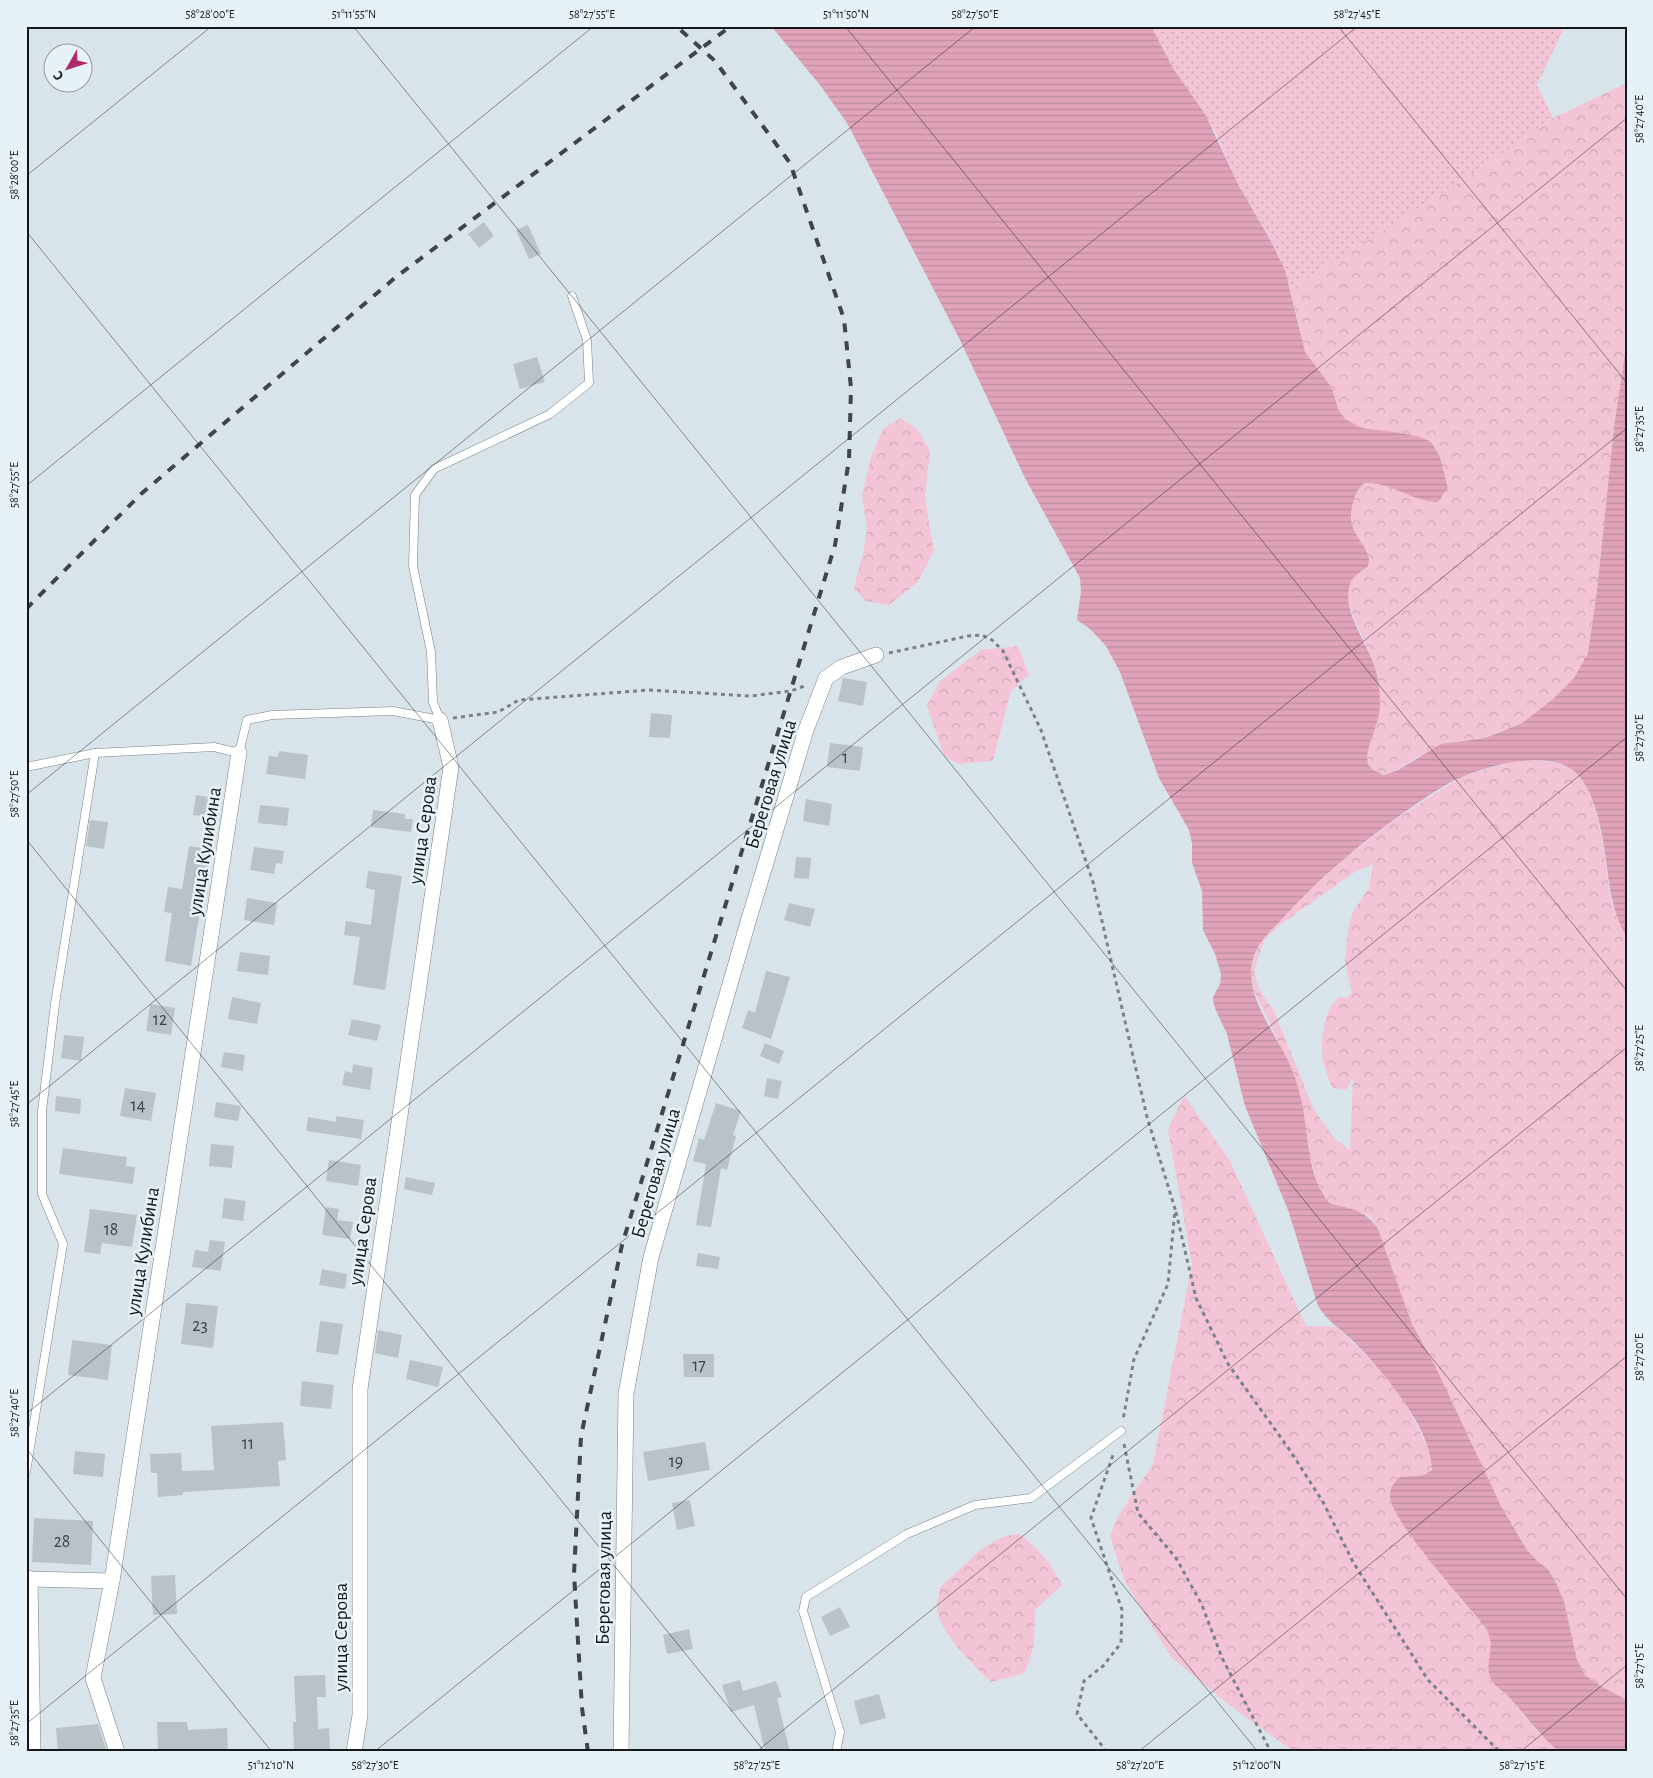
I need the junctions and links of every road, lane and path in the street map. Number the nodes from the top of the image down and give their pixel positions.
1 (572, 296) dead end
2 (876, 655) joint
3 (826, 678) junction
4 (440, 720) junction
5 (94, 753) junction
6 (239, 753) junction
7 (26, 767) edge
8 (1175, 1210) junction
9 (1121, 1431) junction
10 (26, 1472) edge
11 (28, 1578) edge
12 (112, 1581) junction
13 (33, 1752) edge
14 (117, 1752) edge
15 (354, 1752) edge
16 (621, 1752) edge
17 (836, 1752) edge
18 (1107, 1752) edge
19 (1271, 1752) edge
20 (1500, 1752) edge

1 - 4 lane
2 - 3 street
2 - 8 path
3 - 4 path
3 - 16 street, Береговая улица
4 - 6 lane
4 - 15 street, улица Серова
5 - 6 lane
5 - 7 lane
5 - 10 lane
6 - 12 street, улица Кулибина
8 - 9 path
8 - 20 path
9 - 17 lane
9 - 18 path
9 - 19 path
11 - 12 street
11 - 13 street
12 - 14 street, улица Кулибина

